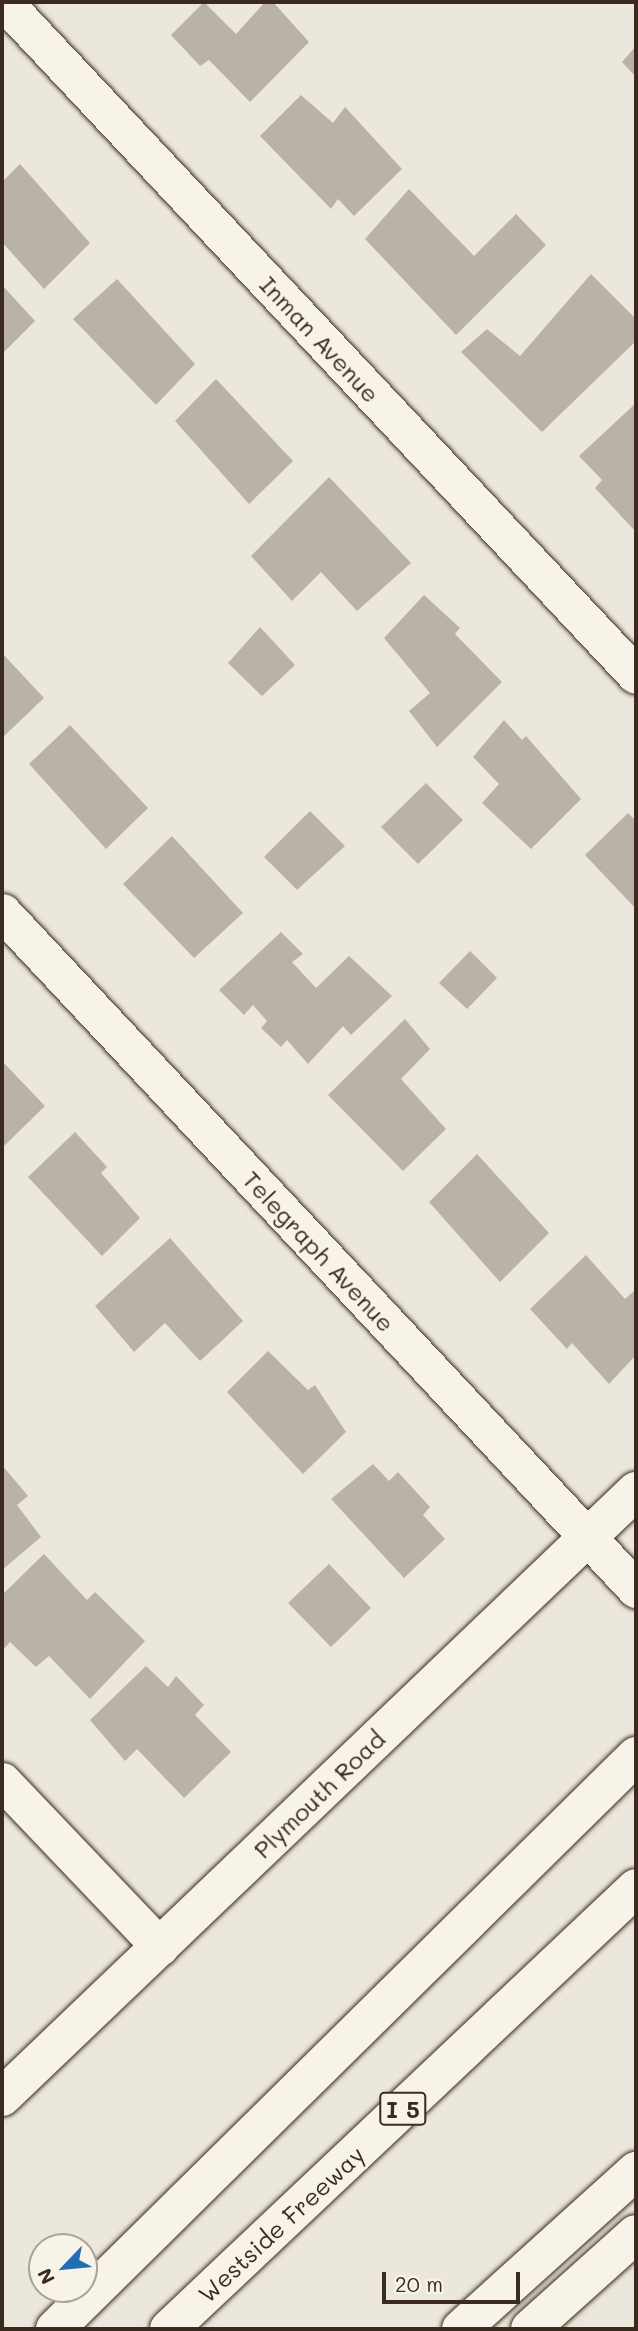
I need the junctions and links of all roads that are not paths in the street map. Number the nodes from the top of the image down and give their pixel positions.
1 (4, 2) edge
2 (636, 676) edge
3 (2, 912) edge
4 (636, 1491) edge
5 (588, 1537) junction
6 (636, 1589) edge
7 (628, 1765) edge
8 (2, 1781) edge
9 (636, 1888) edge
10 (160, 1947) junction
11 (2, 2097) edge
12 (636, 2171) edge
13 (636, 2234) edge
14 (55, 2329) edge
15 (169, 2329) edge
16 (461, 2329) edge
17 (530, 2329) edge

1 - 2 street, Inman Avenue
3 - 5 street, Telegraph Avenue
4 - 5 main road, Plymouth Road
5 - 6 street, Telegraph Avenue
5 - 10 main road, Plymouth Road
7 - 14 main road
8 - 10 street
9 - 15 main road, Westside Freeway / I 5
10 - 11 main road, Plymouth Road
12 - 16 main road
13 - 17 main road

